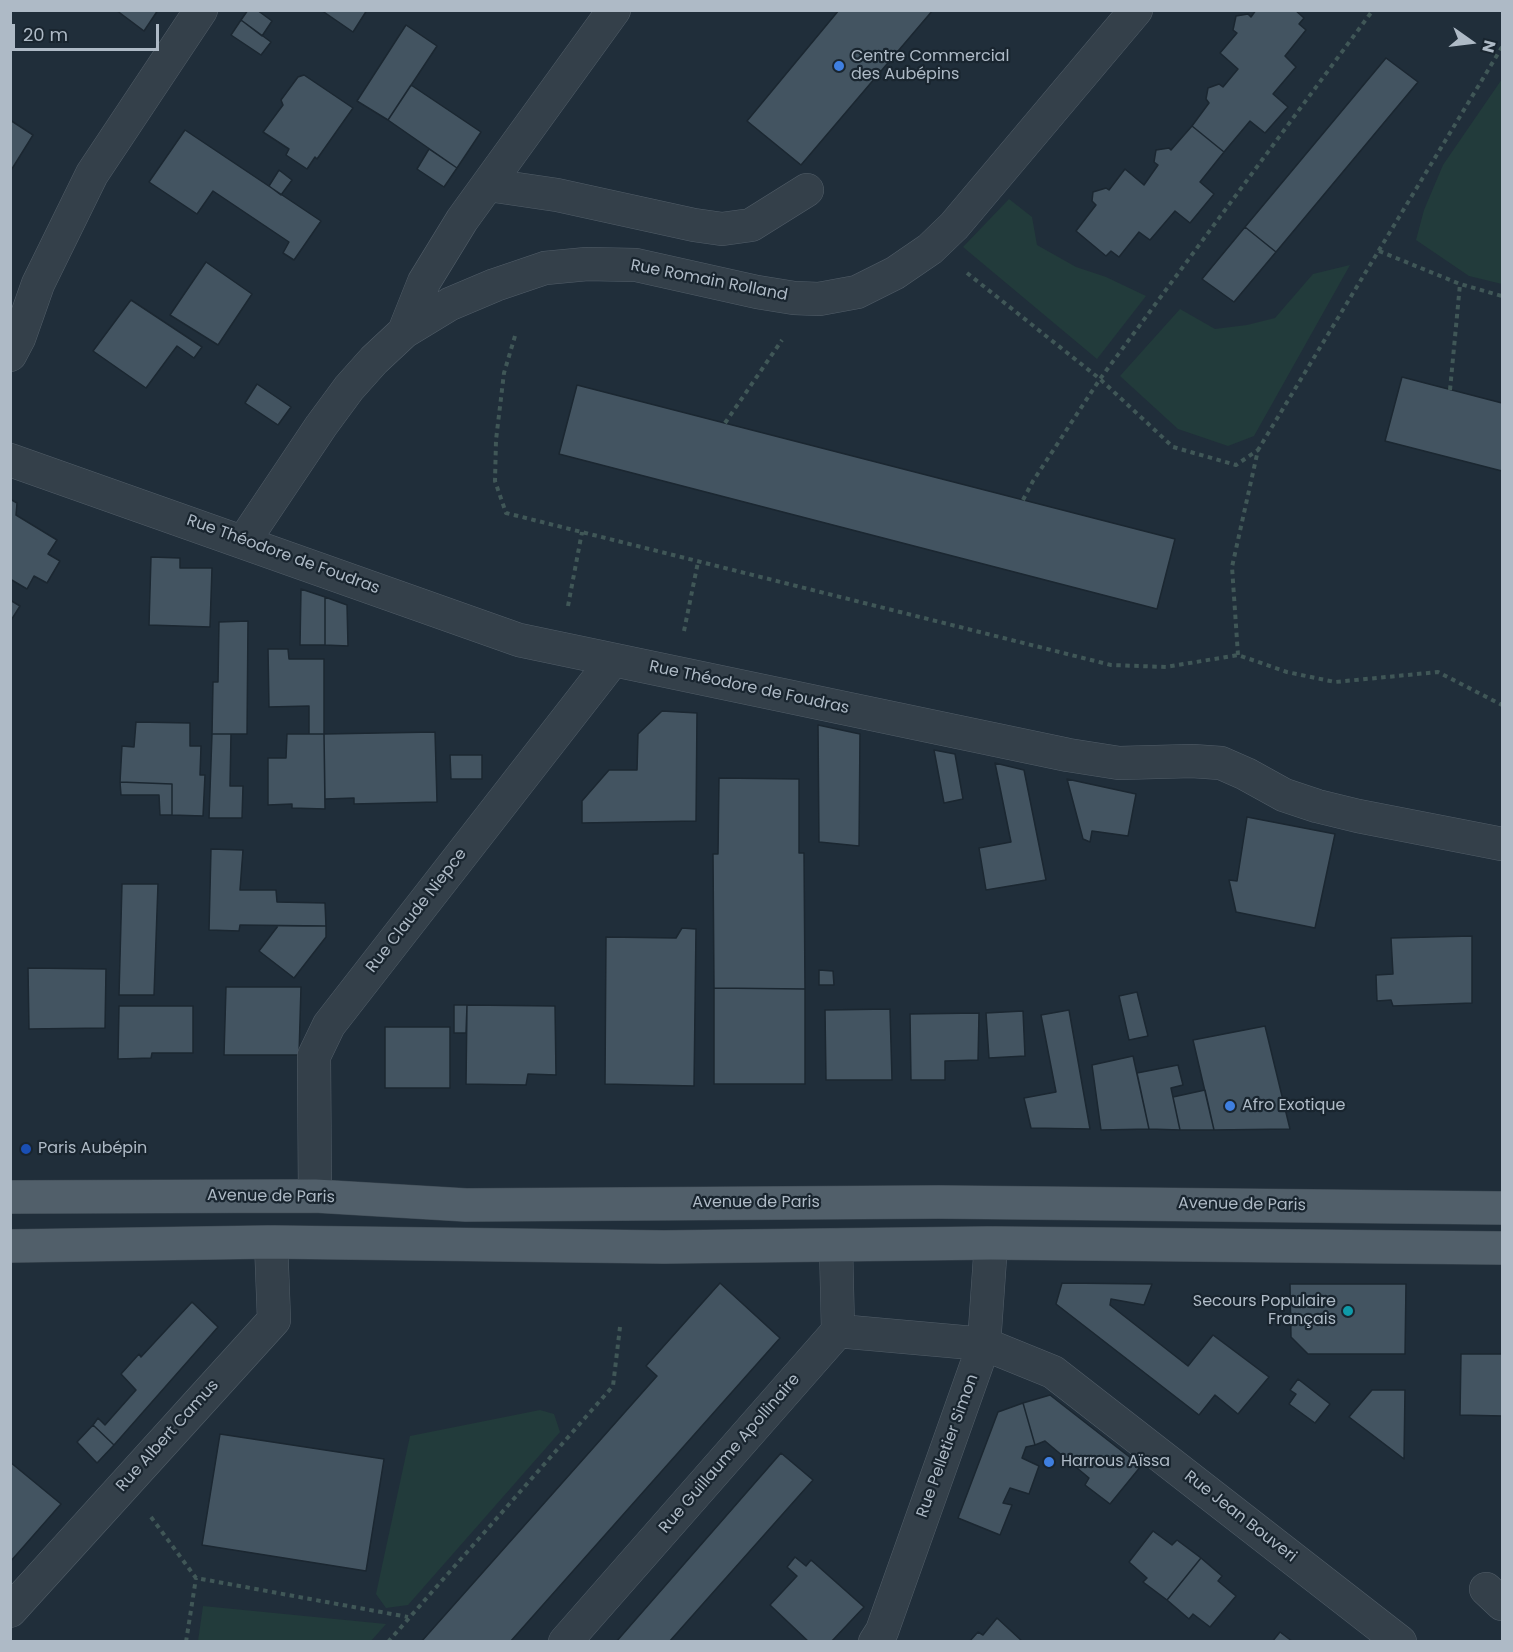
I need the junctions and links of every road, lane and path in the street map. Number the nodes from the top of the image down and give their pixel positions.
1 (201, 10) edge
2 (614, 10) edge
3 (1136, 10) edge
4 (1373, 10) edge
5 (1503, 48) edge
6 (489, 185) junction
7 (807, 190) dead end
8 (930, 249) junction
9 (1379, 251) junction
10 (1460, 284) junction
11 (1503, 296) edge
12 (404, 332) junction
13 (515, 336) dead end
14 (10, 355) edge
15 (1100, 379) junction
16 (1450, 390) dead end
17 (1258, 450) junction
18 (10, 459) edge
19 (1023, 500) dead end
20 (582, 532) junction
21 (244, 541) junction
22 (698, 561) junction
23 (559, 648) junction
24 (1238, 655) junction
25 (613, 660) junction
26 (676, 673) junction
27 (1503, 705) edge
28 (1503, 844) edge
29 (315, 1196) junction
30 (10, 1197) edge
31 (1503, 1208) edge
32 (271, 1242) junction
33 (991, 1243) junction
34 (836, 1245) junction
35 (10, 1246) edge
36 (1503, 1248) edge
37 (620, 1327) dead end
38 (838, 1331) junction
39 (984, 1344) junction
40 (126, 1483) junction
41 (196, 1578) junction
42 (10, 1611) edge
43 (409, 1618) junction
44 (186, 1641) edge
45 (388, 1641) edge
46 (565, 1641) edge
47 (875, 1641) edge
48 (1400, 1641) edge

1 - 14 street
2 - 6 street
3 - 8 street, Rue Romain Rolland
4 - 15 path
5 - 9 path
6 - 7 street
6 - 12 street
8 - 12 street, Rue Romain Rolland
8 - 15 path
9 - 10 path
9 - 17 path
10 - 11 path
10 - 16 path
12 - 21 street, Rue Romain Rolland
13 - 20 path
15 - 17 path
15 - 19 path
17 - 24 path
18 - 21 street, Rue Théodore de Foudras
20 - 22 path
20 - 23 path
21 - 23 street, Rue Théodore de Foudras
22 - 24 path
22 - 26 path
23 - 25 street, Rue Théodore de Foudras
24 - 27 path
25 - 26 street, Rue Théodore de Foudras
25 - 29 street, Rue Claude Niepce
26 - 28 street, Rue Théodore de Foudras
29 - 30 main road, Avenue de Paris
29 - 31 main road, Avenue de Paris
32 - 34 main road
32 - 35 main road
32 - 40 street, Rue Albert Camus
33 - 34 main road
33 - 36 main road
33 - 39 street, Rue Pelletier Simon
34 - 38 street
37 - 43 path
38 - 39 street, Rue Jean Bouveri
38 - 46 street, Rue Guillaume Apollinaire
39 - 47 street, Rue Pelletier Simon
39 - 48 street, Rue Jean Bouveri
40 - 41 path
40 - 42 street, Rue Albert Camus
41 - 43 path
41 - 44 path
43 - 45 path

